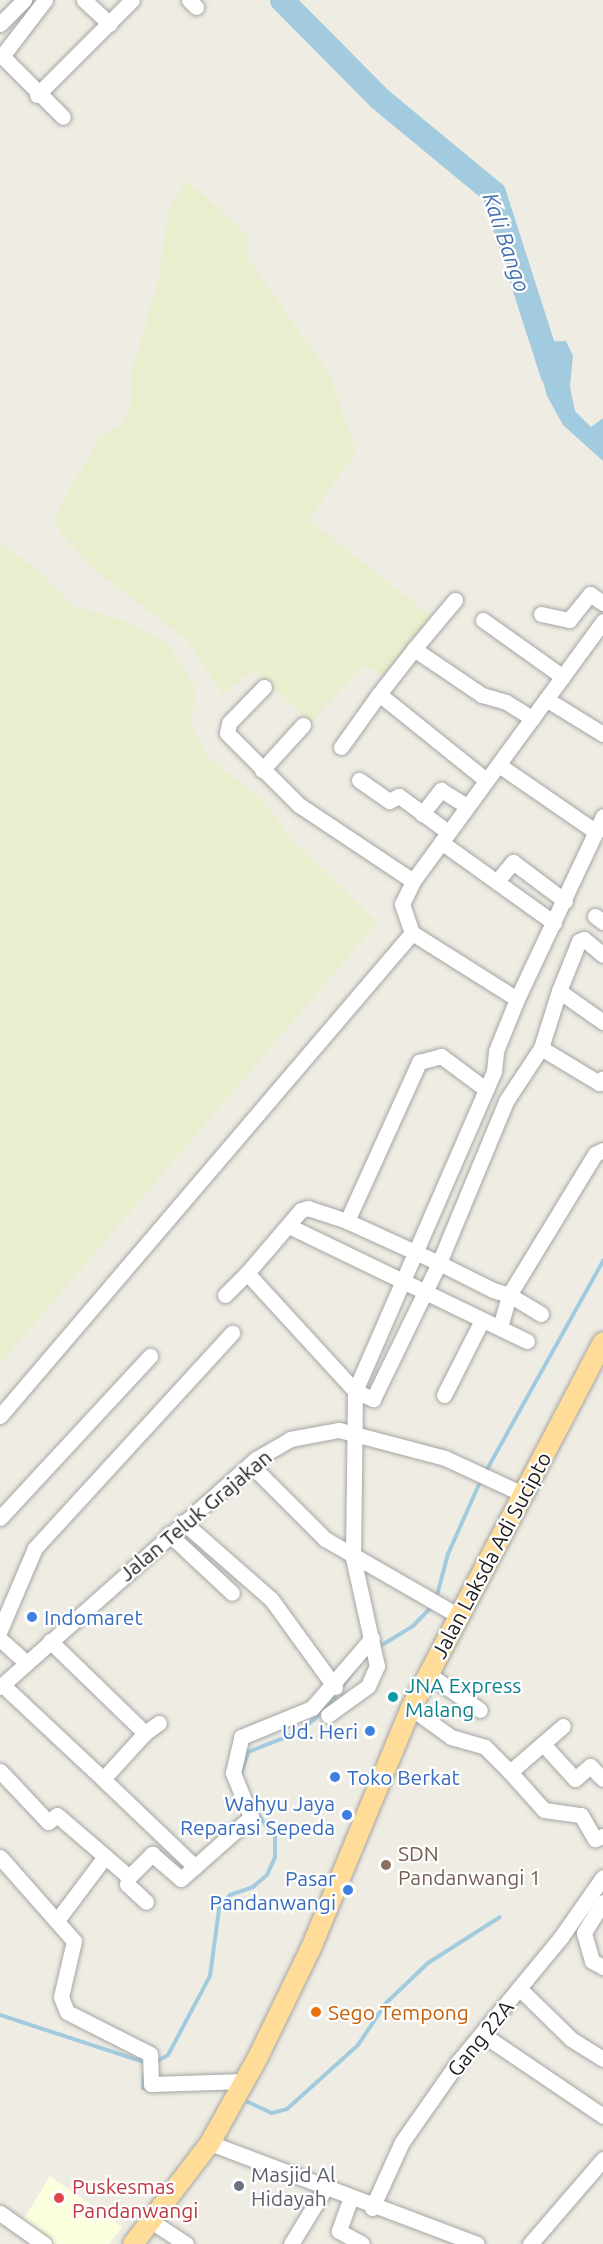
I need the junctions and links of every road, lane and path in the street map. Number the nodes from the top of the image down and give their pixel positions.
1 (24, 0) edge
2 (45, 0) edge
3 (84, 0) edge
4 (132, 0) edge
5 (0, 24) edge
6 (110, 24) junction
7 (37, 95) junction
8 (63, 117) dead end
9 (455, 600) dead end
10 (603, 603) edge
11 (541, 614) dead end
12 (483, 620) dead end
13 (603, 621) edge
14 (414, 649) junction
15 (563, 676) junction
16 (264, 687) dead end
17 (379, 694) junction
18 (546, 699) junction
19 (531, 718) junction
20 (303, 726) dead end
21 (603, 734) edge
22 (341, 747) dead end
23 (499, 765) junction
24 (262, 770) junction
25 (359, 780) dead end
26 (486, 780) junction
27 (467, 806) junction
28 (422, 814) junction
29 (603, 816) edge
30 (596, 832) junction
31 (445, 837) junction
32 (413, 881) junction
33 (497, 881) junction
34 (565, 901) junction
35 (554, 923) junction
36 (412, 933) junction
37 (603, 955) edge
38 (559, 991) junction
39 (517, 999) junction
40 (603, 1022) edge
41 (541, 1048) junction
42 (494, 1071) junction
43 (603, 1078) edge
44 (517, 1080) junction
45 (484, 1088) junction
46 (603, 1150) edge
47 (347, 1221) junction
48 (291, 1227) junction
49 (417, 1254) junction
50 (439, 1263) junction
51 (247, 1273) junction
52 (405, 1281) junction
53 (426, 1291) junction
54 (225, 1294) dead end
55 (508, 1295) junction
56 (541, 1314) dead end
57 (482, 1320) junction
58 (500, 1327) junction
59 (231, 1333) dead end
60 (527, 1341) dead end
61 (603, 1342) edge
62 (150, 1356) dead end
63 (355, 1391) junction
64 (444, 1395) dead end
65 (0, 1416) edge
66 (356, 1437) junction
67 (256, 1470) dead end
68 (523, 1494) junction
69 (0, 1518) edge
70 (183, 1522) junction
71 (169, 1534) junction
72 (353, 1558) junction
73 (232, 1593) dead end
74 (450, 1611) junction
75 (0, 1630) edge
76 (0, 1639) edge
77 (372, 1639) junction
78 (50, 1641) junction
79 (27, 1663) junction
80 (428, 1674) junction
81 (335, 1687) junction
82 (4, 1689) edge
83 (411, 1708) junction
84 (480, 1710) dead end
85 (328, 1715) dead end
86 (159, 1724) dead end
87 (563, 1726) dead end
88 (145, 1733) junction
89 (543, 1744) junction
90 (0, 1771) edge
91 (510, 1772) junction
92 (103, 1779) junction
93 (603, 1779) edge
94 (603, 1836) edge
95 (104, 1858) junction
96 (1, 1860) edge
97 (195, 1867) junction
98 (129, 1877) junction
99 (603, 1877) edge
100 (146, 1902) dead end
101 (603, 1902) edge
102 (58, 1919) junction
103 (603, 1967) edge
104 (520, 1989) junction
105 (482, 2034) junction
106 (603, 2059) edge
107 (245, 2081) junction
108 (603, 2116) edge
109 (210, 2143) junction
110 (603, 2159) edge
111 (324, 2190) junction
112 (350, 2200) junction
113 (372, 2208) junction
114 (0, 2213) edge
115 (151, 2221) junction
116 (44, 2244) edge
117 (133, 2244) edge
118 (186, 2244) edge
119 (291, 2244) edge
120 (362, 2244) edge
121 (477, 2244) edge
122 (530, 2244) edge

1 - 5 street
2 - 7 street
3 - 6 street
4 - 6 street
6 - 7 street
7 - 8 street
9 - 14 street
10 - 11 street
12 - 15 street
13 - 15 street
14 - 17 street
14 - 19 street
15 - 18 street
16 - 24 street
17 - 22 street
17 - 26 street
18 - 19 street
18 - 21 street
19 - 23 street
20 - 24 street
23 - 26 street
23 - 30 street
24 - 32 street
25 - 28 street
26 - 27 street
27 - 28 street
27 - 31 street
28 - 31 street
29 - 30 street
30 - 34 street
31 - 32 street
31 - 33 street
32 - 36 street
33 - 34 street
33 - 35 street
34 - 35 street
35 - 39 street
36 - 39 street
36 - 65 street
37 - 38 street
38 - 40 street
38 - 41 street
39 - 42 street
41 - 43 street
41 - 44 street
42 - 44 street
42 - 45 street
44 - 50 street
45 - 47 street
45 - 49 street
46 - 55 street
47 - 48 street
47 - 49 street
48 - 51 street
48 - 52 street
49 - 50 street
49 - 52 street
50 - 53 street
50 - 55 street
51 - 54 street
51 - 63 street
52 - 53 street
52 - 63 street
53 - 57 street
53 - 63 street
55 - 56 street
55 - 58 street
57 - 58 street
57 - 64 street
58 - 60 street
59 - 75 street
61 - 68 main road, Jalan Laksda Adi Sucipto
62 - 69 street
63 - 66 street
66 - 68 street, Jalan Teluk Grajakan
66 - 70 street, Jalan Teluk Grajakan
66 - 72 street
67 - 72 street
68 - 74 main road, Jalan Laksda Adi Sucipto
70 - 71 street, Jalan Teluk Grajakan
70 - 81 street
71 - 73 street
71 - 78 street, Jalan Teluk Grajakan
72 - 74 street
72 - 77 street
74 - 80 main road, Jalan Laksda Adi Sucipto
76 - 79 street
77 - 81 street
77 - 85 street
78 - 79 street, Jalan Teluk Grajakan
78 - 88 street
79 - 82 street, Jalan Teluk Grajakan
80 - 83 main road, Jalan Laksda Adi Sucipto
80 - 84 street
81 - 97 street
82 - 92 street
83 - 91 street
83 - 107 main road, Jalan Laksda Adi Sucipto
86 - 88 street
87 - 89 street
88 - 92 street
89 - 91 street
89 - 93 street
90 - 95 street
91 - 94 street
92 - 97 street
95 - 98 street
95 - 102 street
96 - 102 street
97 - 98 street
98 - 100 street
99 - 104 street, Gang 22A
101 - 103 street
102 - 107 street
104 - 105 street, Gang 22A
104 - 106 street
105 - 108 street
105 - 113 street, Gang 22A
107 - 109 main road, Jalan Laksda Adi Sucipto
109 - 111 street
109 - 115 main road, Jalan Laksda Adi Sucipto
110 - 122 street
111 - 112 street
111 - 119 street
112 - 113 street
112 - 120 street
113 - 121 street
114 - 116 street
115 - 117 main road, Jalan Laksda Adi Sucipto
115 - 118 street

